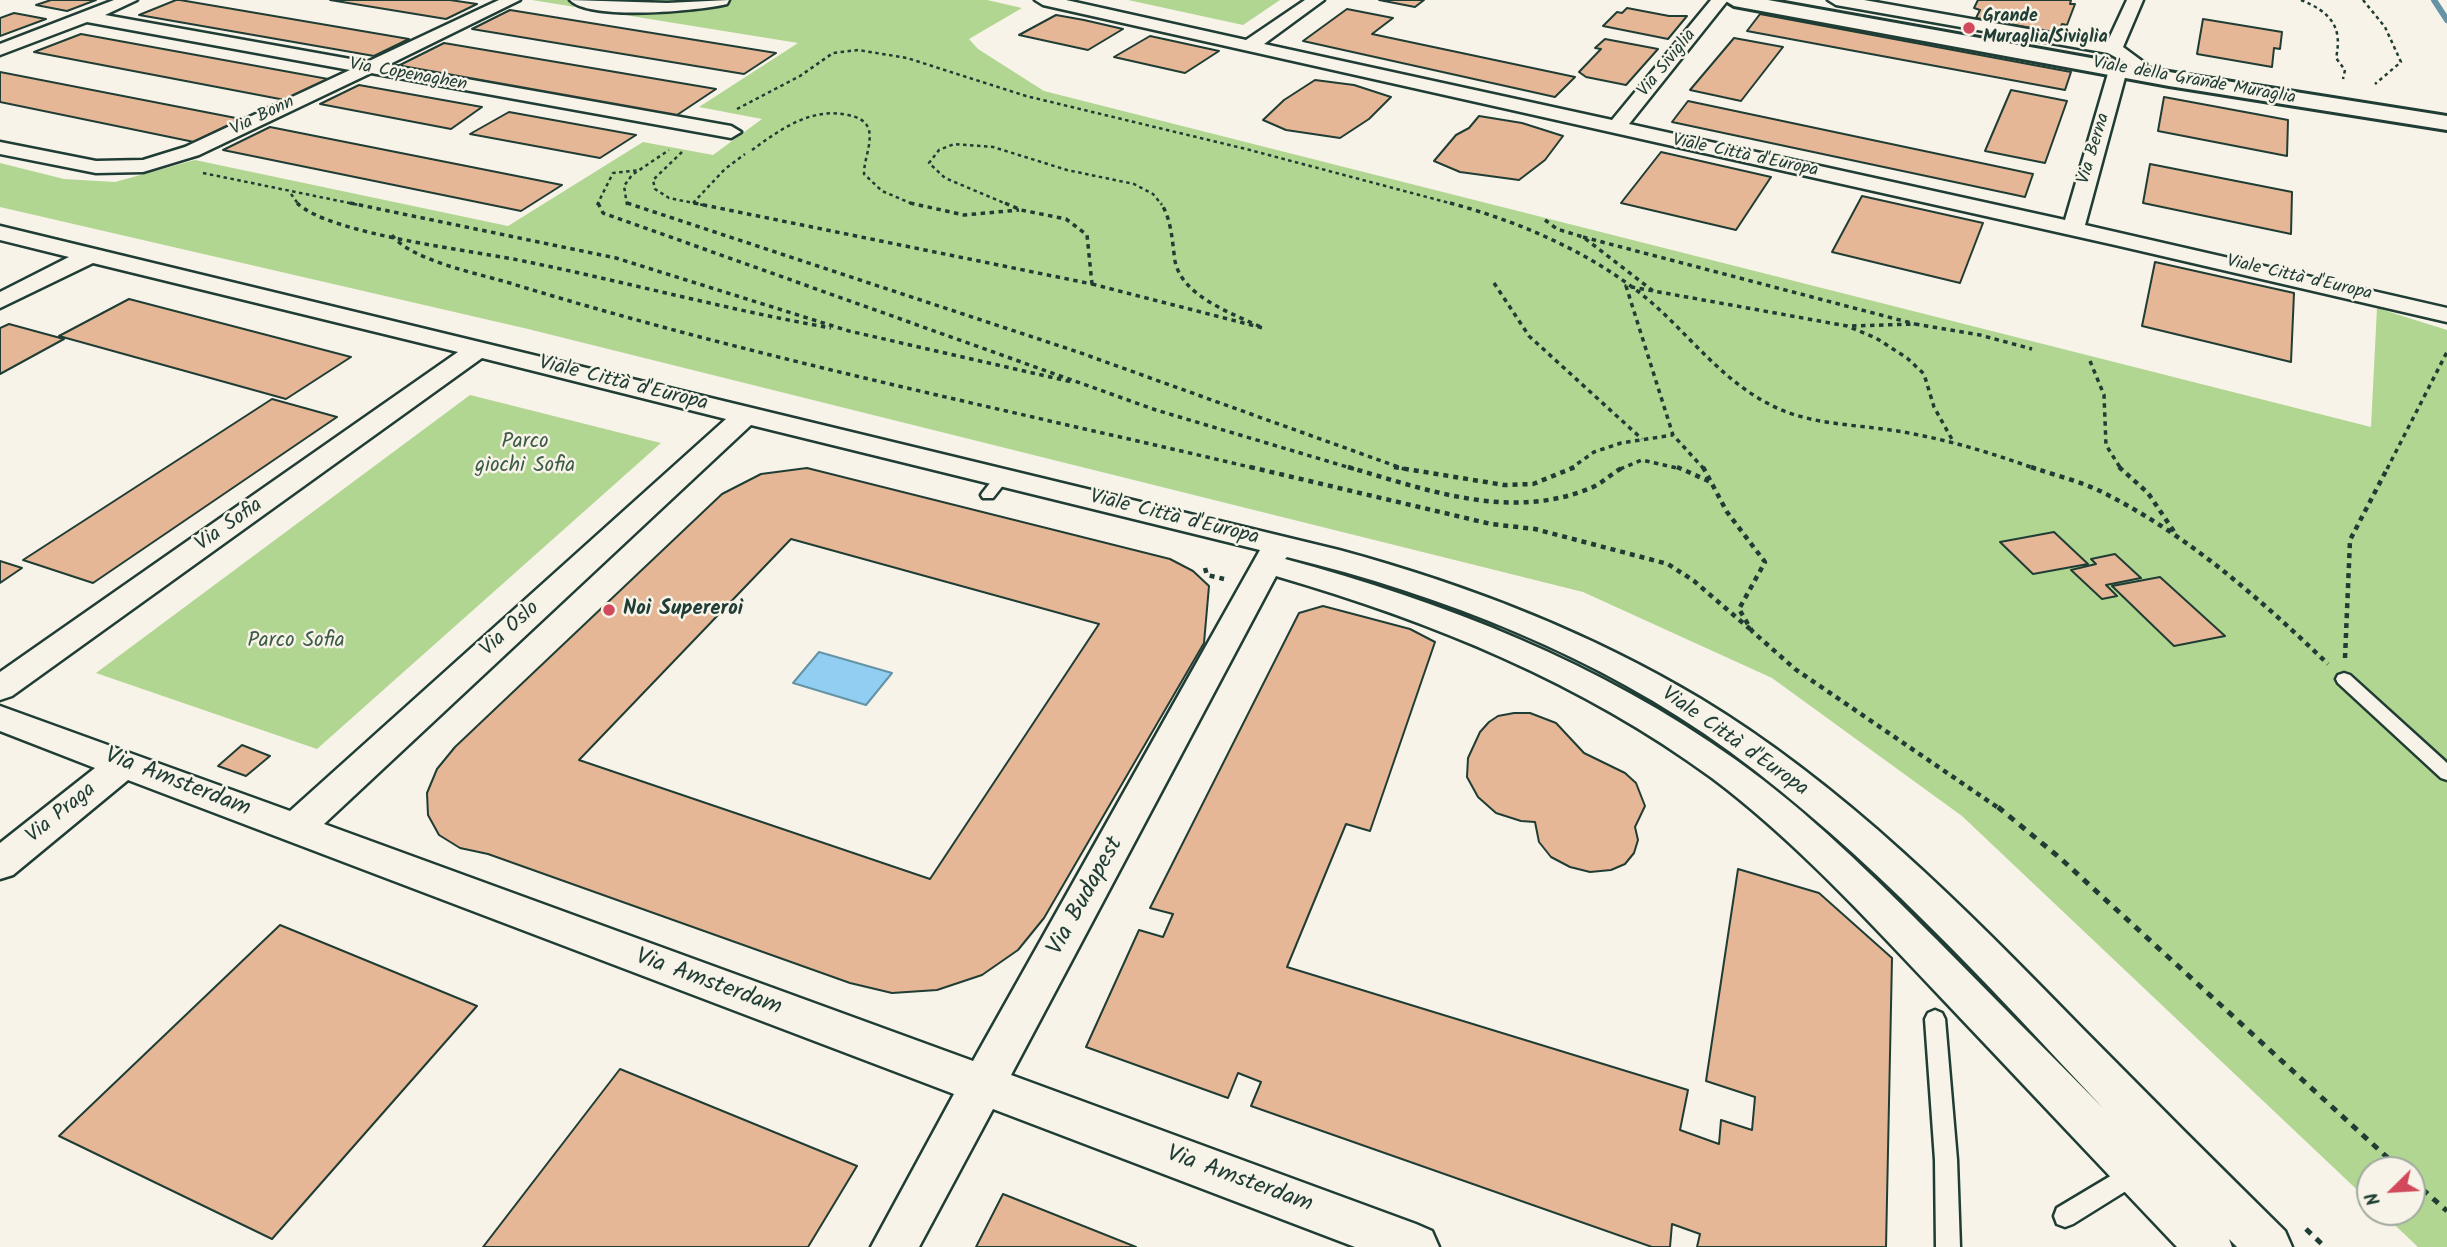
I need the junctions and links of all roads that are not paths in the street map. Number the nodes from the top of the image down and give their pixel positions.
1 (129, 0) edge
2 (512, 0) edge
3 (578, 0) edge
4 (722, 0) edge
5 (1042, 0) edge
6 (1091, 0) edge
7 (1316, 0) edge
8 (1720, 0) edge
9 (1734, 0) edge
10 (1778, 0) edge
11 (1836, 0) edge
12 (2135, 0) edge
13 (1069, 2) edge
14 (85, 17) junction
15 (1256, 41) junction
16 (0, 50) edge
17 (2123, 61) junction
18 (363, 69) junction
19 (2337, 99) junction
20 (2447, 114) edge
21 (1620, 123) junction
22 (2447, 123) edge
23 (731, 132) dead end
24 (0, 148) edge
25 (2074, 221) junction
26 (0, 233) edge
27 (0, 251) edge
28 (77, 262) junction
29 (2447, 297) edge
30 (0, 301) edge
31 (2447, 316) edge
32 (469, 356) junction
33 (737, 424) junction
34 (1273, 555) junction
35 (2344, 680) road end
36 (0, 688) edge
37 (0, 718) edge
38 (124, 763) junction
39 (2447, 773) edge
40 (293, 830) junction
41 (0, 864) edge
42 (1935, 1019) dead end
43 (983, 1086) junction
44 (2172, 1149) junction
45 (2136, 1172) junction
46 (2065, 1216) dead end
47 (894, 1247) edge
48 (1416, 1247) edge
49 (1948, 1247) edge
50 (2209, 1247) edge
51 (2269, 1247) edge

1 - 14 street
2 - 18 street, Via Bonn
3 - 4 street
5 - 13 street, Viale Città d'Europa
6 - 15 street, Viale Città d'Europa
7 - 15 street
8 - 21 street, Via Siviglia
9 - 17 street, Viale della Grande Muraglia
10 - 17 street, Viale della Grande Muraglia
11 - 17 street
12 - 17 street, Via Berna
13 - 15 street, Viale Città d'Europa
14 - 16 street
14 - 18 street, Via Copenaghen
15 - 21 street, Viale Città d'Europa
17 - 19 street, Viale della Grande Muraglia
17 - 25 street, Via Berna
18 - 23 street, Via Copenaghen
18 - 24 street, Via Bonn
19 - 20 street
19 - 22 street, Viale della Grande Muraglia
21 - 25 street, Viale Città d'Europa
25 - 29 street, Viale Città d'Europa
25 - 31 street, Viale Città d'Europa
26 - 28 street, Viale Città d'Europa
27 - 28 street, Viale Città d'Europa
28 - 30 street
28 - 32 street, Viale Città d'Europa
32 - 33 street, Viale Città d'Europa
32 - 36 street, Via Sofia
33 - 34 street, Viale Città d'Europa
33 - 40 street, Via Oslo
34 - 43 street, Via Budapest
34 - 44 street, Viale Città d'Europa
34 - 45 street, Viale Città d'Europa
35 - 39 lane
37 - 38 street, Via Amsterdam
38 - 40 street, Via Amsterdam
38 - 41 street, Via Praga
40 - 43 street, Via Amsterdam
42 - 49 lane
43 - 47 street, Via Budapest
43 - 48 street, Via Amsterdam
44 - 45 lane
44 - 51 street, Viale Città d'Europa
45 - 46 lane
45 - 50 street, Viale Città d'Europa

